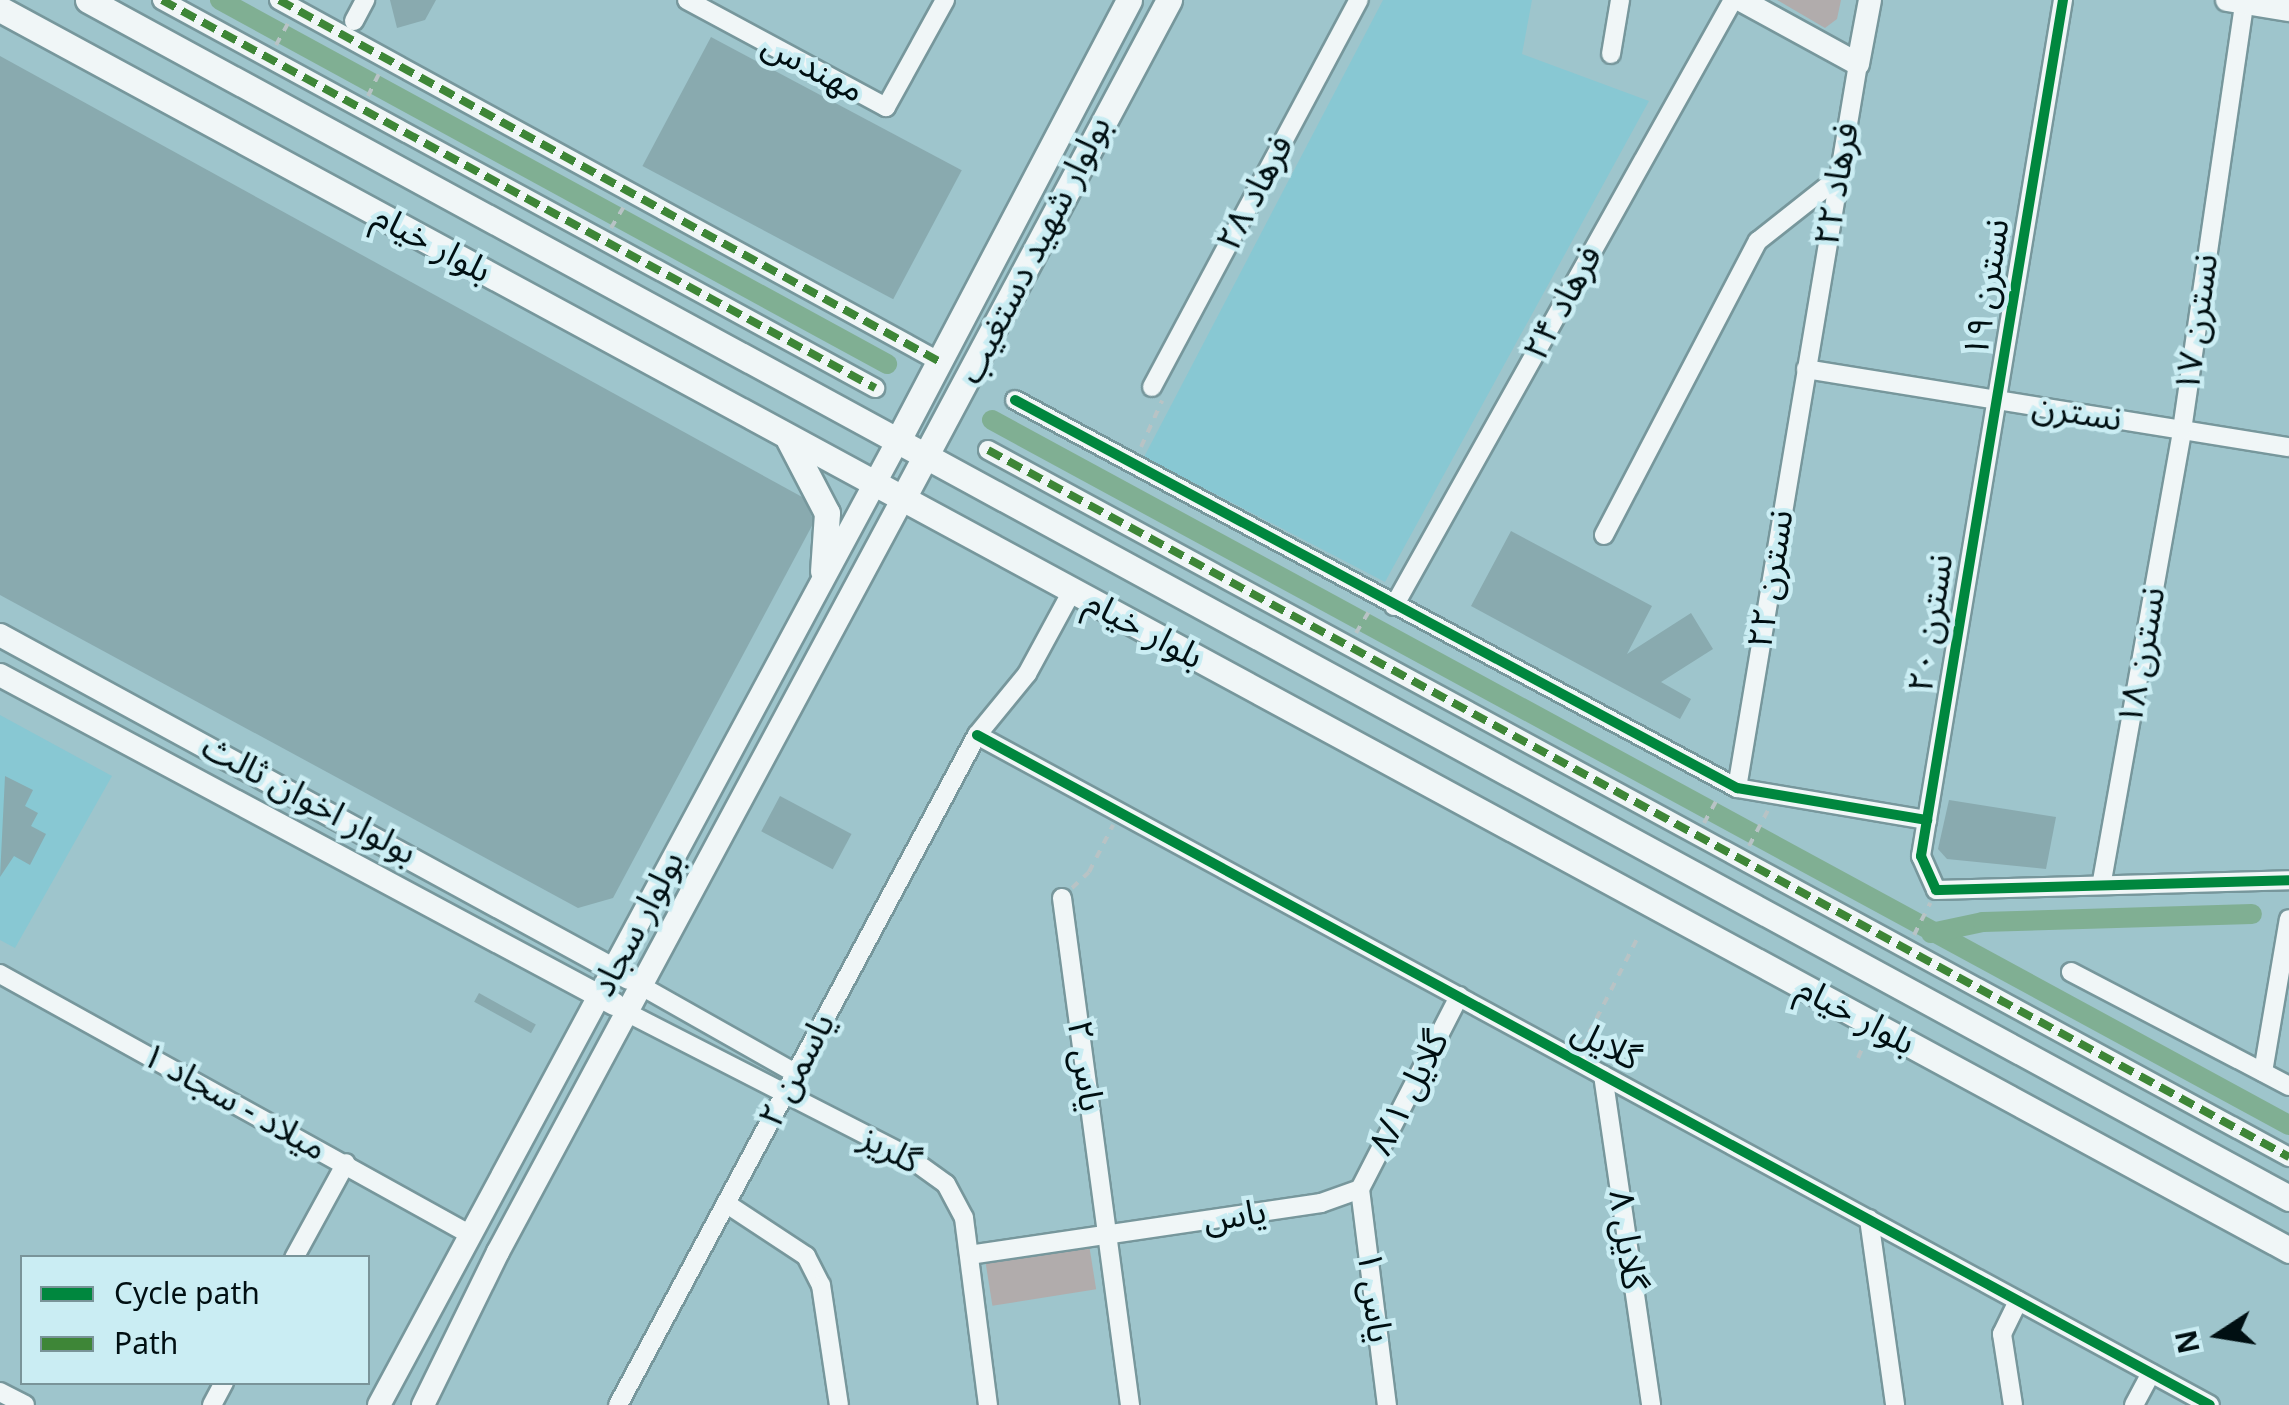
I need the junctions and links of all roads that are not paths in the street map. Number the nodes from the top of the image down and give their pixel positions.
1 (88, 0) edge
2 (162, 0) edge
3 (365, 0) edge
4 (687, 0) edge
5 (945, 0) edge
6 (1129, 0) edge
7 (1168, 0) edge
8 (1359, 0) edge
9 (1620, 0) edge
10 (1732, 0) edge
11 (1740, 0) edge
12 (1870, 0) edge
13 (2063, 0) edge
14 (2239, 1) edge
15 (287, 4) edge
16 (0, 9) edge
17 (2289, 10) edge
18 (354, 21) dead end
19 (1611, 54) dead end
20 (1858, 64) junction
21 (1839, 177) junction
22 (942, 363) junction
23 (1806, 369) junction
24 (1152, 387) road end
25 (875, 388) dead end
26 (1015, 400) dead end
27 (1996, 400) junction
28 (2182, 430) junction
29 (787, 436) junction
30 (896, 442) junction
31 (2289, 447) edge
32 (988, 450) dead end
33 (928, 457) junction
34 (872, 485) junction
35 (902, 500) junction
36 (1604, 534) dead end
37 (823, 571) junction
38 (1072, 590) junction
39 (1385, 602) junction
40 (0, 634) edge
41 (0, 675) edge
42 (976, 734) junction
43 (1485, 762) junction
44 (1731, 786) junction
45 (1460, 801) junction
46 (1927, 820) junction
47 (2289, 880) edge
48 (2102, 882) junction
49 (1062, 898) road end
50 (2289, 919) edge
51 (615, 970) junction
52 (2071, 972) dead end
53 (0, 974) edge
54 (643, 987) junction
55 (1459, 996) junction
56 (600, 997) junction
57 (630, 1014) junction
58 (2263, 1072) junction
59 (795, 1073) junction
60 (1603, 1075) junction
61 (2289, 1086) edge
62 (784, 1096) junction
63 (2289, 1157) edge
64 (346, 1163) junction
65 (1360, 1189) junction
66 (2289, 1198) edge
67 (726, 1204) junction
68 (1869, 1220) junction
69 (467, 1233) junction
70 (1108, 1234) junction
71 (2289, 1250) edge
72 (296, 1255) edge
73 (968, 1255) junction
74 (2018, 1300) junction
75 (2150, 1372) junction
76 (0, 1392) edge
77 (25, 1405) edge
78 (379, 1405) edge
79 (424, 1405) edge
80 (618, 1405) edge
81 (839, 1405) edge
82 (988, 1405) edge
83 (1130, 1405) edge
84 (1387, 1405) edge
85 (1651, 1405) edge
86 (1895, 1405) edge
87 (2014, 1405) edge
88 (2134, 1405) edge
89 (2210, 1405) edge

1 - 30 main road, بلوار خیام
2 - 25 street
3 - 18 street
4 - 5 street, مهندس
6 - 22 main road, بولوار شهید دستغیب
7 - 33 main road, بولوار شهید دستغیب
8 - 24 street, فرهاد ۲۸
9 - 19 street
10 - 39 street, فرهاد ۲۴
11 - 20 main road
12 - 20 main road, فرهاد ۲۲
13 - 27 street, نسترن ۱۹
14 - 17 main road
14 - 28 street, نسترن ۱۷
15 - 22 street
16 - 29 main road, بلوار خیام
20 - 21 street, فرهاد ۲۲
21 - 23 street, فرهاد ۲۲
21 - 36 street
22 - 30 main road, بولوار شهید دستغیب
23 - 27 street, نسترن
23 - 44 street, نسترن ۲۲
26 - 39 street
27 - 28 street, نسترن
27 - 46 street, نسترن ۲۰
28 - 31 street, نسترن
28 - 48 street, نسترن ۱۸
29 - 34 main road, بلوار خیام
29 - 37 main road
30 - 33 main road, بلوار خیام
30 - 34 main road, بولوار سجاد
32 - 63 street
33 - 35 main road, بولوار شهید دستغیب
33 - 43 main road, بلوار خیام
34 - 35 main road, بلوار خیام
34 - 37 main road, بولوار سجاد
35 - 38 main road, بلوار خیام
35 - 54 main road, بولوار سجاد
37 - 51 main road, بولوار سجاد
38 - 42 street, یاسمن ۲
38 - 45 main road, بلوار خیام
39 - 44 street
40 - 51 main road, بولوار اخوان ثالث
41 - 56 main road
42 - 55 street, گلایل
42 - 59 street, یاسمن ۲
43 - 45 main road
43 - 66 main road, بلوار خیام
44 - 46 street
45 - 71 main road, بلوار خیام
46 - 48 street, نسترن ۲۰
47 - 48 street
49 - 70 street, یاس ۲
50 - 58 street
51 - 54 main road, بولوار اخوان ثالث
51 - 56 main road, بولوار سجاد
52 - 58 street
53 - 64 street, میلاد - سجاد ۱
54 - 57 main road, بولوار سجاد
54 - 59 street
55 - 60 street, گلایل
55 - 65 street, گلایل ۸/۱
56 - 57 main road
56 - 69 main road, بولوار سجاد
57 - 62 street, گلریز
57 - 79 main road, بولوار سجاد
58 - 61 street
59 - 62 street, یاسمن ۲
60 - 68 street, گلایل
60 - 85 street, گلایل ۸
62 - 67 street, یاسمن ۲
62 - 73 street, گلریز
64 - 69 street, میلاد - سجاد ۱
64 - 72 street
65 - 70 street, یاس
65 - 84 street, یاس ۱
67 - 80 street, یاسمن ۲
67 - 81 street
68 - 74 street, گلایل
68 - 86 street
69 - 78 main road, بولوار سجاد
70 - 73 street, یاس
70 - 83 street, یاس ۲
73 - 82 street, گلریز
74 - 75 street, گلایل
74 - 87 street
75 - 88 street
75 - 89 street, گلایل
76 - 77 street

